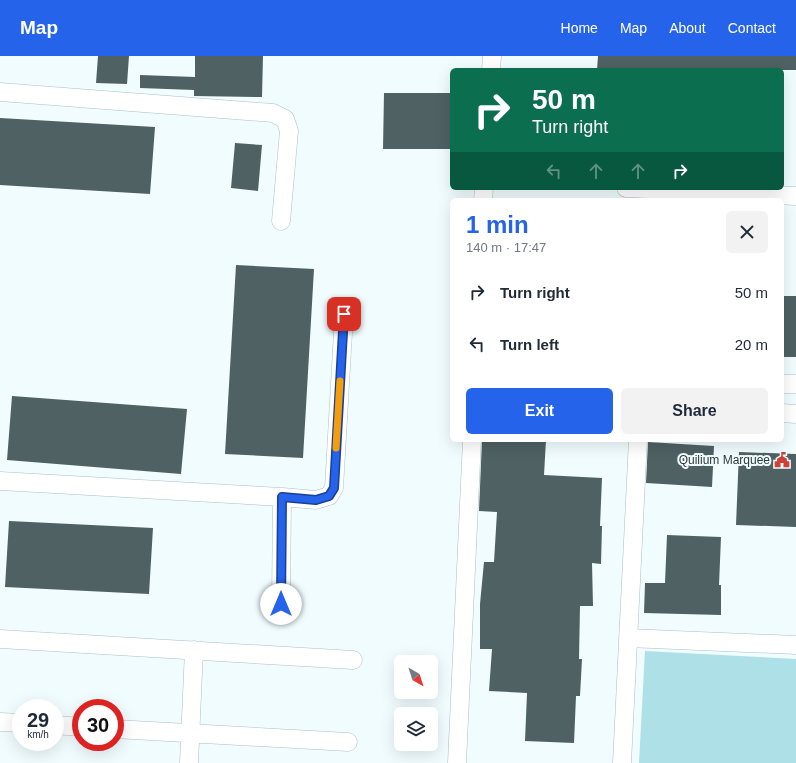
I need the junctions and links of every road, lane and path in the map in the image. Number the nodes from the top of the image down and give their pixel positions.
1 (492, 56) edge
2 (491, 68) edge
3 (0, 92) edge
4 (668, 190) edge
5 (796, 196) edge
6 (281, 221) dead end
7 (344, 314) dead end
8 (784, 384) edge
9 (796, 384) edge
10 (784, 413) edge
11 (796, 414) edge
12 (472, 442) edge
13 (638, 442) edge
14 (0, 481) edge
15 (282, 497) junction
16 (281, 604) dead end
17 (628, 638) junction
18 (0, 639) edge
19 (796, 645) edge
20 (194, 650) junction
21 (354, 660) dead end
22 (0, 722) edge
23 (12, 723) edge
24 (124, 729) edge
25 (190, 733) junction
26 (348, 742) dead end
27 (189, 763) edge
28 (457, 763) edge
29 (622, 763) edge

1 - 2 street
3 - 6 street
4 - 5 street
7 - 15 street
8 - 9 street
10 - 11 street
12 - 28 street
13 - 17 street
14 - 15 street
15 - 16 street
17 - 19 street
17 - 29 street
18 - 20 street
20 - 21 street
20 - 25 street
22 - 23 street
24 - 25 street
25 - 26 street
25 - 27 street

